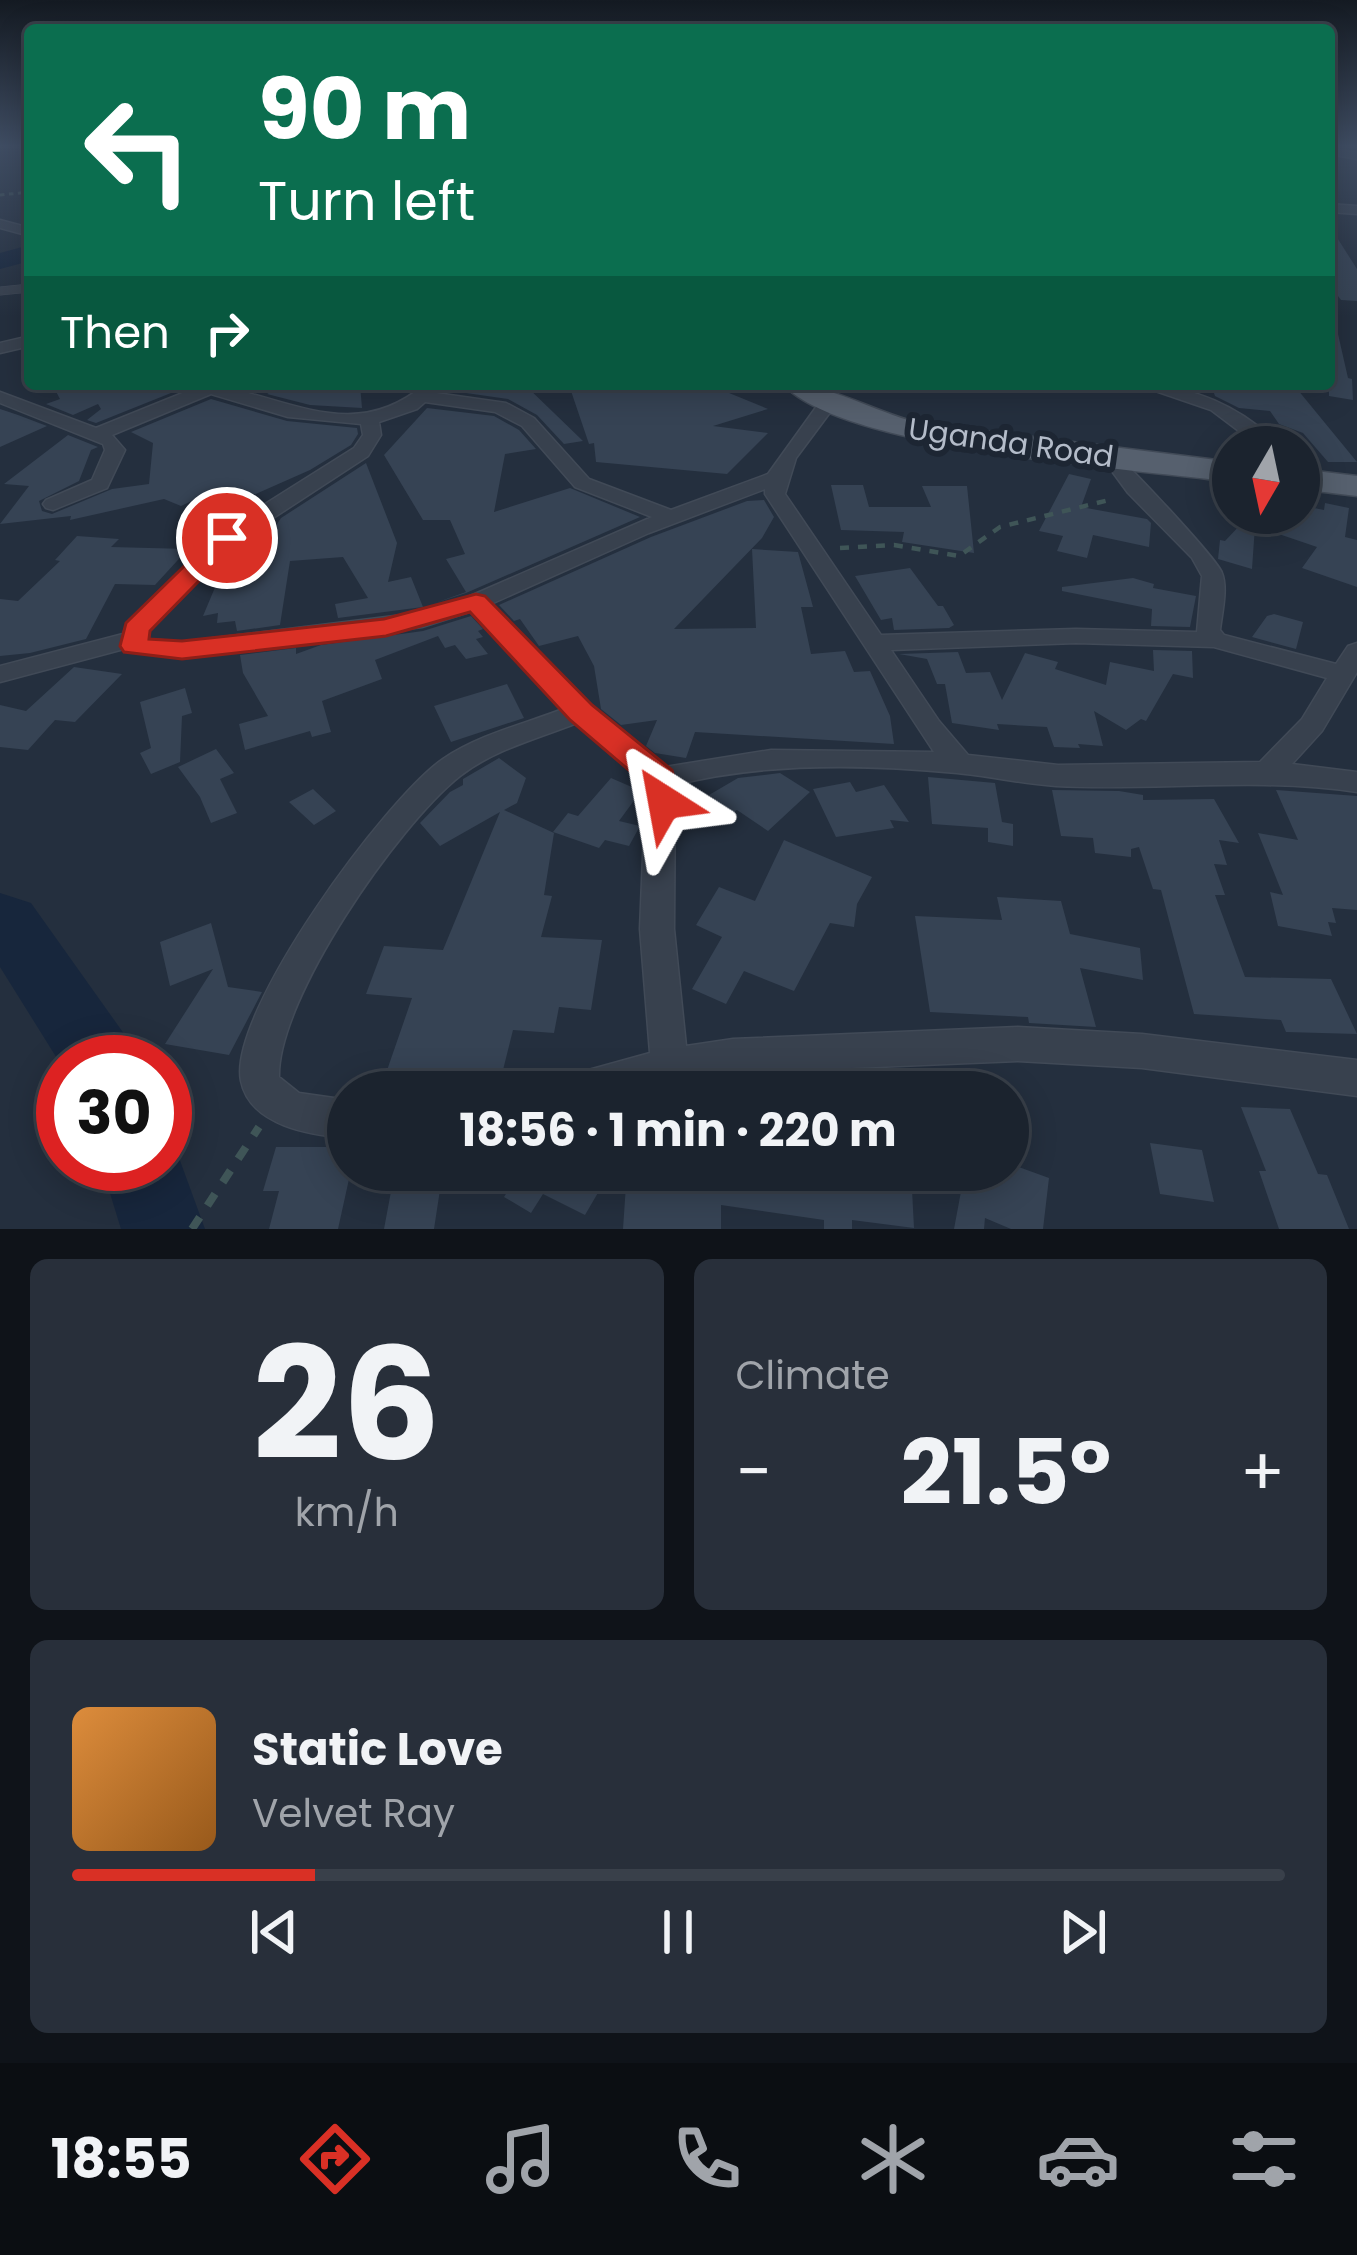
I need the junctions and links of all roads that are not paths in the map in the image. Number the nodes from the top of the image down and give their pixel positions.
1 (199, 390) edge
2 (228, 390) edge
3 (429, 390) edge
4 (807, 390) edge
5 (1164, 390) edge
6 (2, 400) edge
7 (828, 403) junction
8 (370, 422) junction
9 (1244, 426) edge
10 (96, 435) junction
11 (1113, 458) junction
12 (1168, 464) junction
13 (1212, 469) edge
14 (774, 479) junction
15 (1320, 479) edge
16 (1357, 485) edge
17 (1135, 489) junction
18 (53, 504) dead end
19 (671, 517) junction
20 (476, 602) junction
21 (131, 640) junction
22 (1215, 640) junction
23 (874, 643) junction
24 (1350, 663) edge
25 (0, 674) edge
26 (581, 712) junction
27 (959, 763) junction
28 (1268, 772) junction
29 (660, 778) junction
30 (1357, 782) edge
31 (670, 1065) junction
32 (648, 1071) edge
33 (1357, 1078) edge
34 (327, 1118) edge

1 - 10 street
2 - 8 street
3 - 8 street
3 - 19 street
4 - 7 main road, Uganda Road
5 - 9 street
6 - 10 street
7 - 11 main road, Uganda Road
7 - 14 street
8 - 21 street
10 - 18 street
11 - 12 main road, Uganda Road
11 - 17 street
12 - 13 main road, Uganda Road
12 - 17 street
14 - 19 street
14 - 23 street
15 - 16 main road
17 - 22 street
19 - 20 street
20 - 21 street
20 - 26 street
21 - 25 street
22 - 23 street
22 - 24 street
23 - 27 street
24 - 28 street
26 - 29 street
26 - 34 street
27 - 28 street
27 - 29 street
28 - 30 street
29 - 31 street
31 - 32 street
31 - 33 street

